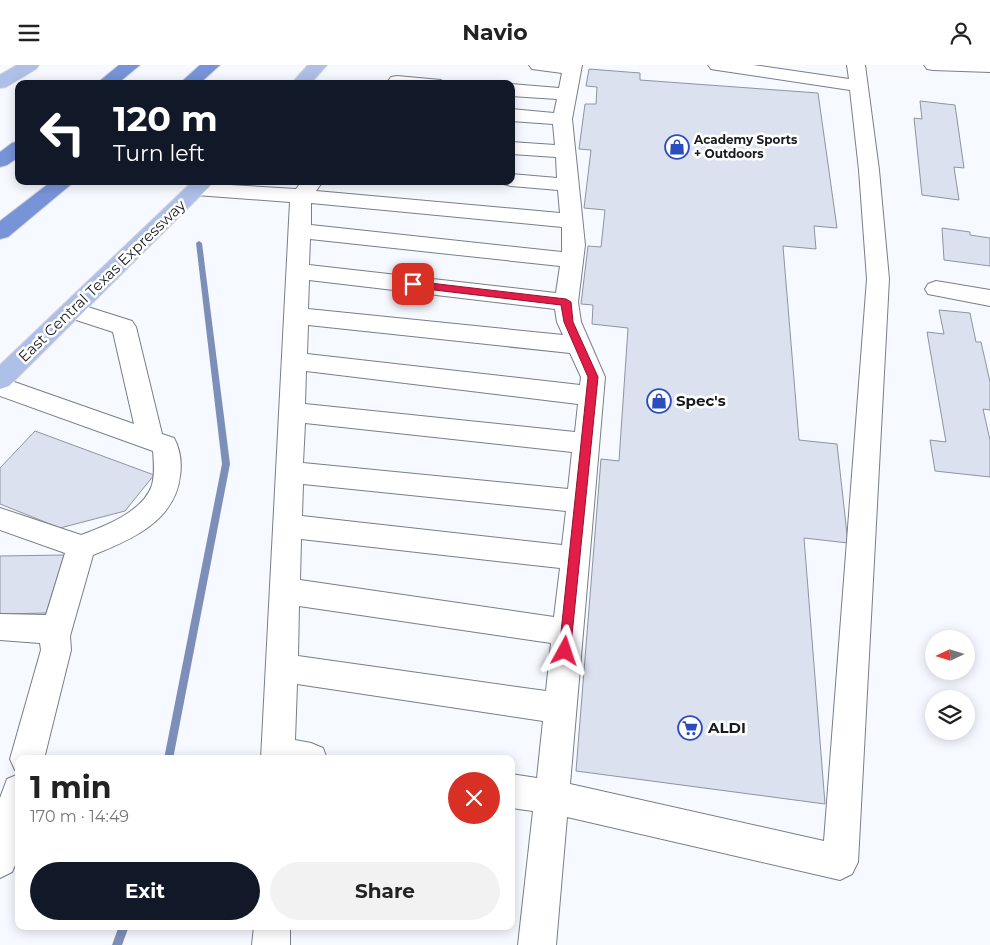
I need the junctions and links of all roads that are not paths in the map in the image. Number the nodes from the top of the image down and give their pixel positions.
1 (30, 65) edge
2 (131, 65) edge
3 (211, 65) edge
4 (318, 65) edge
5 (410, 65) edge
6 (538, 65) edge
7 (717, 65) edge
8 (933, 65) edge
9 (572, 66) edge
10 (989, 68) edge
11 (857, 76) edge
12 (110, 80) edge
13 (193, 80) edge
14 (304, 80) edge
15 (398, 80) edge
16 (0, 83) edge
17 (515, 91) edge
18 (565, 106) junction
19 (515, 114) edge
20 (515, 148) edge
21 (15, 150) edge
22 (566, 152) junction
23 (0, 161) edge
24 (515, 180) edge
25 (59, 185) edge
26 (200, 185) edge
27 (569, 185) junction
28 (307, 189) edge
29 (572, 221) junction
30 (299, 231) junction
31 (0, 232) edge
32 (572, 260) junction
33 (298, 271) junction
34 (936, 289) dead end
35 (990, 298) edge
36 (566, 302) junction
37 (72, 310) junction
38 (296, 316) junction
39 (579, 345) junction
40 (294, 361) junction
41 (0, 380) edge
42 (0, 386) edge
43 (591, 396) junction
44 (292, 412) junction
45 (158, 443) junction
46 (586, 443) junction
47 (290, 472) junction
48 (580, 501) junction
49 (0, 519) edge
50 (288, 526) junction
51 (81, 547) junction
52 (575, 558) junction
53 (285, 591) junction
54 (0, 627) edge
55 (567, 632) junction
56 (55, 636) junction
57 (282, 668) junction
58 (560, 708) junction
59 (28, 755) edge
60 (279, 755) edge
61 (515, 792) edge
62 (551, 797) junction
63 (15, 806) edge
64 (0, 860) edge
65 (272, 930) edge
66 (271, 945) edge
67 (537, 945) edge

1 - 16 main road
2 - 12 highway
3 - 13 highway
4 - 14 main road
5 - 15 street
6 - 9 street
7 - 11 street
8 - 10 street
9 - 18 street
11 - 62 street
17 - 18 street
18 - 19 street
18 - 22 street
20 - 22 street
21 - 23 highway
22 - 27 street
24 - 27 street
25 - 31 highway
26 - 28 street
26 - 37 main road, East Central Texas Expressway
27 - 29 street
28 - 29 street
28 - 30 street
29 - 32 street
30 - 32 street
30 - 33 street
32 - 36 street
33 - 36 street
33 - 38 street
34 - 35 street
36 - 39 street
37 - 41 main road, East Central Texas Expressway
37 - 45 street
38 - 39 street
38 - 40 street
39 - 43 street
40 - 43 street
40 - 44 street
42 - 45 street
43 - 46 street
44 - 46 street
44 - 47 street
45 - 51 street
46 - 48 street
47 - 48 street
47 - 50 street
48 - 52 street
49 - 51 street
50 - 52 street
50 - 53 street
51 - 56 street
52 - 55 street
53 - 55 street
53 - 57 street
54 - 56 street
55 - 58 street
56 - 59 street
57 - 58 street
57 - 60 street
58 - 62 street
61 - 62 street
62 - 67 street
63 - 64 street
65 - 66 street

